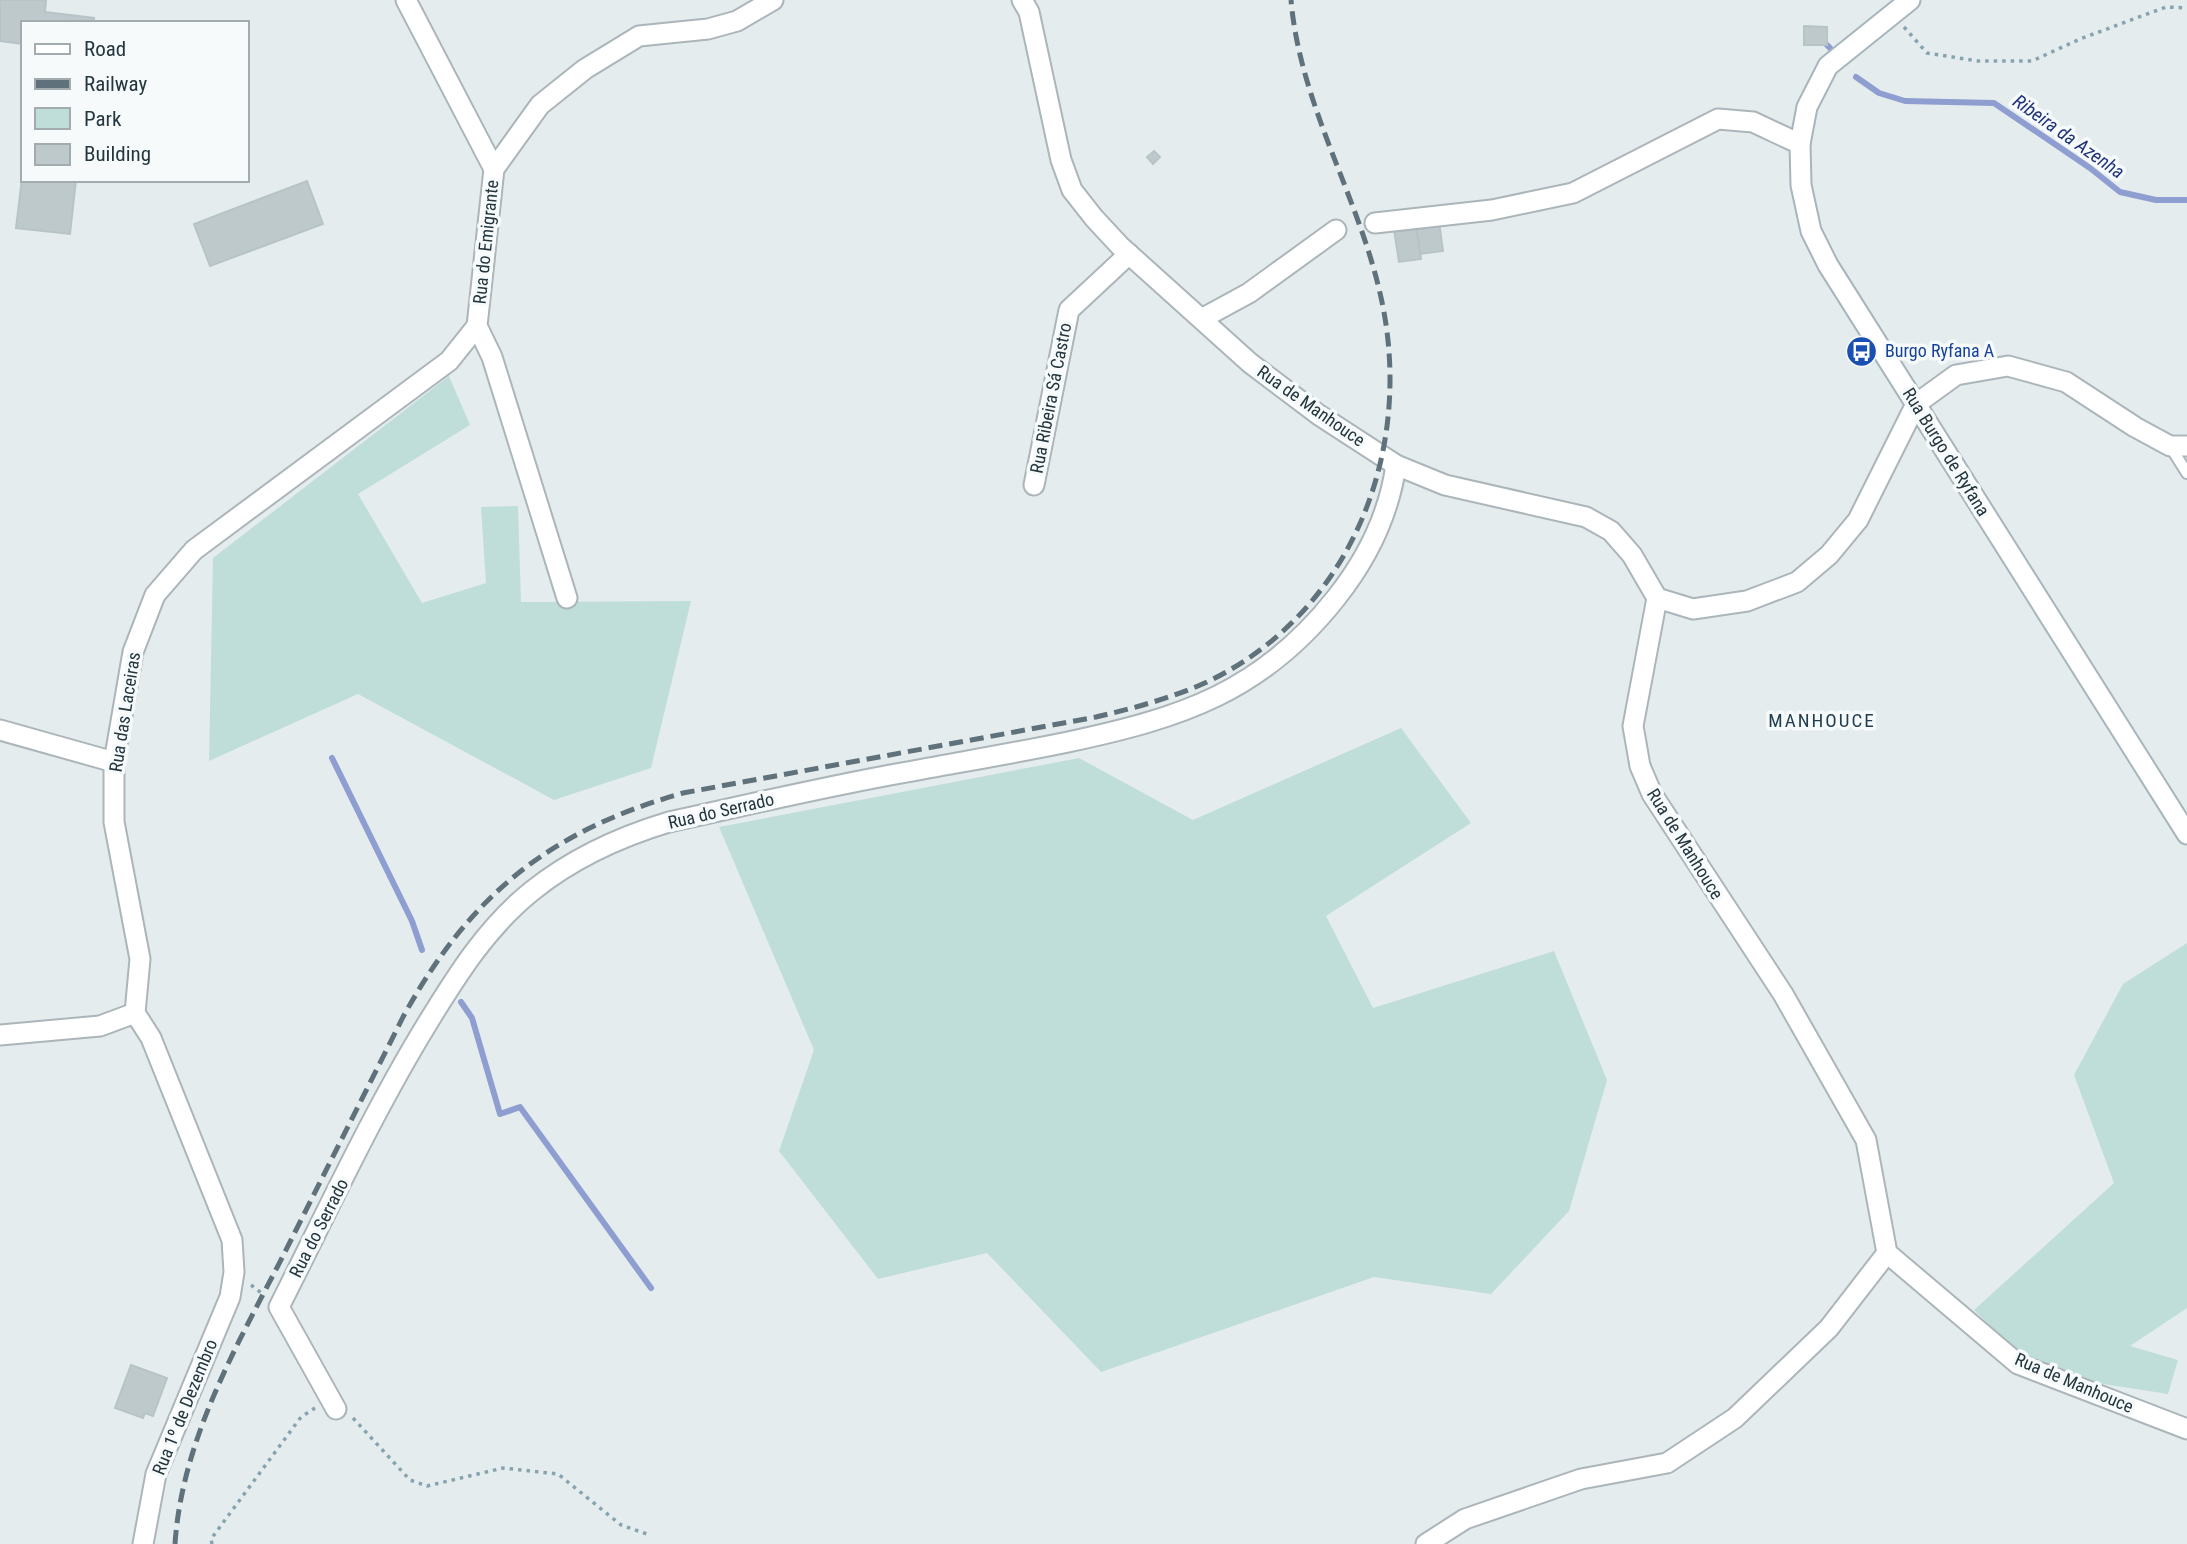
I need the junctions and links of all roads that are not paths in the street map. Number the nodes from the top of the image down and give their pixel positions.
1 (406, 0) edge
2 (774, 0) edge
3 (1022, 0) edge
4 (1910, 0) edge
5 (1800, 144) junction
6 (494, 169) junction
7 (1375, 223) dead end
8 (1336, 230) dead end
9 (1129, 254) junction
10 (1203, 318) junction
11 (477, 326) junction
12 (1916, 404) junction
13 (2178, 446) edge
14 (1396, 465) junction
15 (2187, 473) edge
16 (1034, 485) dead end
17 (567, 598) dead end
18 (1657, 598) junction
19 (0, 730) edge
20 (114, 762) junction
21 (2187, 834) edge
22 (135, 1013) junction
23 (0, 1035) edge
24 (1887, 1253) junction
25 (333, 1403) road end
26 (2187, 1429) edge
27 (143, 1544) edge
28 (1426, 1544) edge

1 - 6 street
2 - 6 street, Rua do Emigrante
3 - 9 street, Rua de Manhouce
4 - 5 street, Rua Burgo de Ryfana
5 - 7 street
5 - 12 street, Rua Burgo de Ryfana
6 - 11 street, Rua do Emigrante
8 - 10 street
9 - 10 street, Rua de Manhouce
9 - 16 street, Rua Ribeira Sá Castro
10 - 14 street, Rua de Manhouce
11 - 17 street, Rua do Emigrante
11 - 20 street, Rua das Laceiras
12 - 13 street
12 - 18 street
12 - 21 street, Rua Burgo de Ryfana
13 - 15 lane
14 - 18 street, Rua de Manhouce
14 - 25 street, Rua do Serrado
18 - 24 street, Rua de Manhouce
19 - 20 street
20 - 22 street, Rua das Laceiras
22 - 23 street
22 - 27 street, Rua 1º de Dezembro
24 - 26 street, Rua de Manhouce
24 - 28 street

